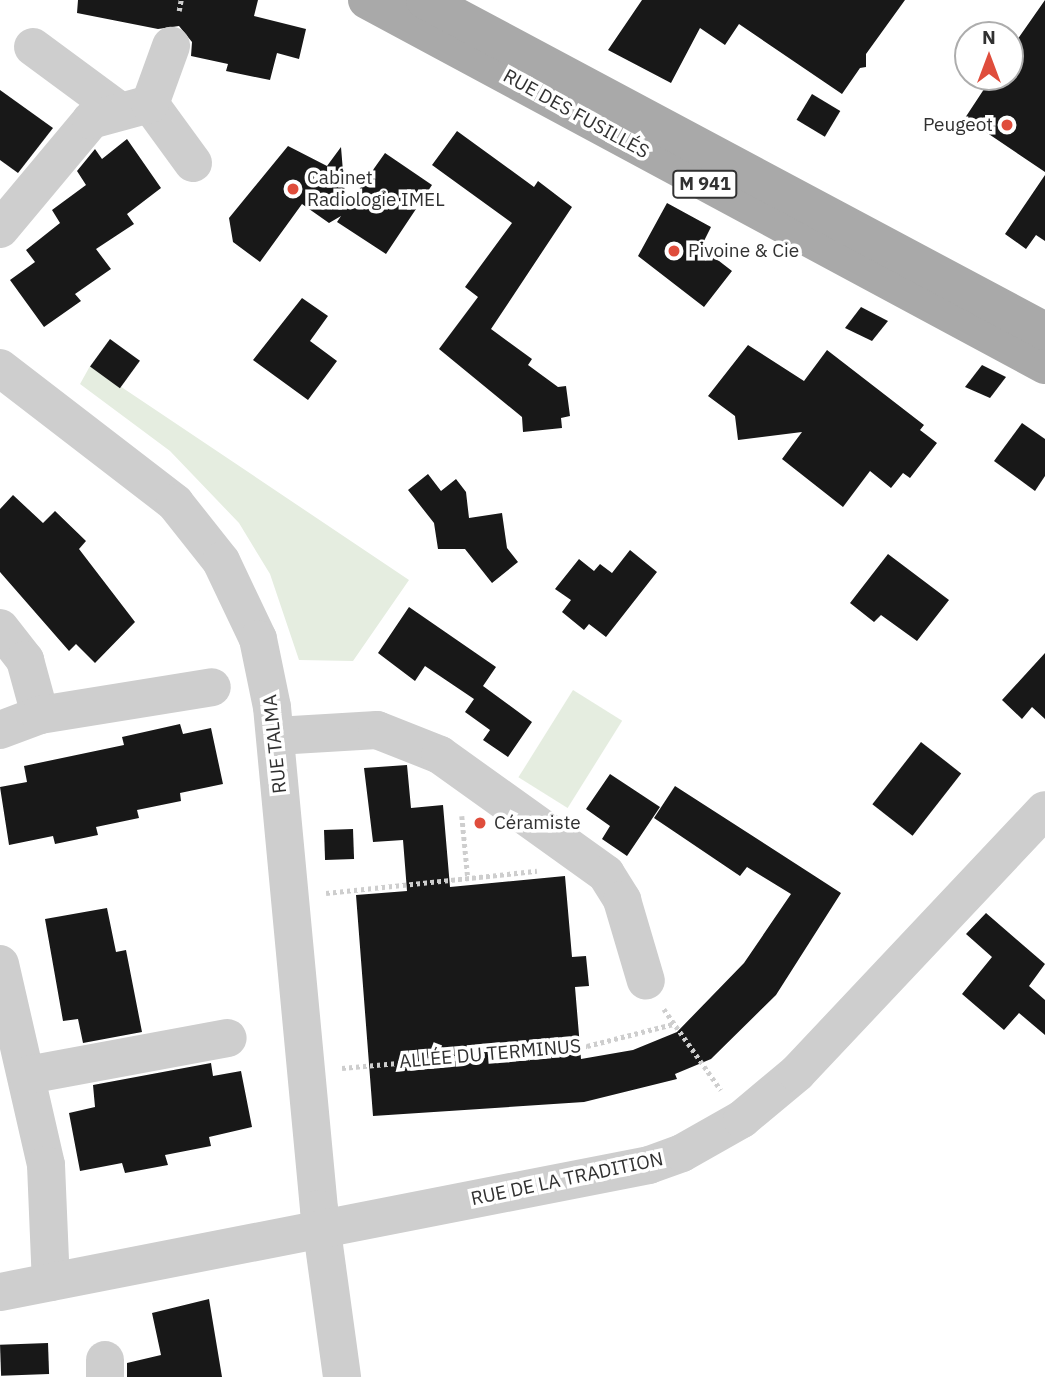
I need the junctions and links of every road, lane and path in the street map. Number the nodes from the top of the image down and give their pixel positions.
1 (367, 0) edge
2 (425, 0) edge
3 (171, 46) dead end
4 (33, 47) dead end
5 (134, 106) junction
6 (193, 163) dead end
7 (0, 229) edge
8 (1045, 331) edge
9 (1045, 365) edge
10 (0, 368) edge
11 (0, 628) edge
12 (212, 687) dead end
13 (40, 715) junction
14 (0, 730) edge
15 (276, 736) junction
16 (458, 768) junction
17 (1045, 810) edge
18 (596, 864) junction
19 (468, 878) junction
20 (291, 896) junction
21 (0, 964) edge
22 (646, 981) joint
23 (673, 1024) junction
24 (228, 1038) dead end
25 (305, 1072) junction
26 (27, 1075) junction
27 (742, 1119) junction
28 (322, 1230) junction
29 (51, 1282) junction
30 (0, 1292) edge
31 (342, 1377) edge

1 - 9 main road, RUE DES FUSILLÉS / M 941
2 - 8 main road, RUE DES FUSILLÉS / M 941
3 - 5 street
4 - 5 street
5 - 6 street
5 - 7 street
10 - 15 street, RUE TALMA
11 - 13 street
12 - 13 street
13 - 14 street
15 - 16 street
15 - 20 street, RUE TALMA
16 - 18 street
16 - 19 path
17 - 27 street, RUE DE LA TRADITION
18 - 19 path
18 - 22 street
19 - 20 path
20 - 25 street, RUE TALMA
21 - 26 street
22 - 23 path
23 - 25 path, ALLÉE DU TERMINUS
23 - 27 path
24 - 26 street
25 - 28 street, RUE TALMA
26 - 29 street
27 - 28 street, RUE DE LA TRADITION
28 - 29 street, RUE DE LA TRADITION
28 - 31 street, RUE TALMA
29 - 30 street, RUE DE LA TRADITION

